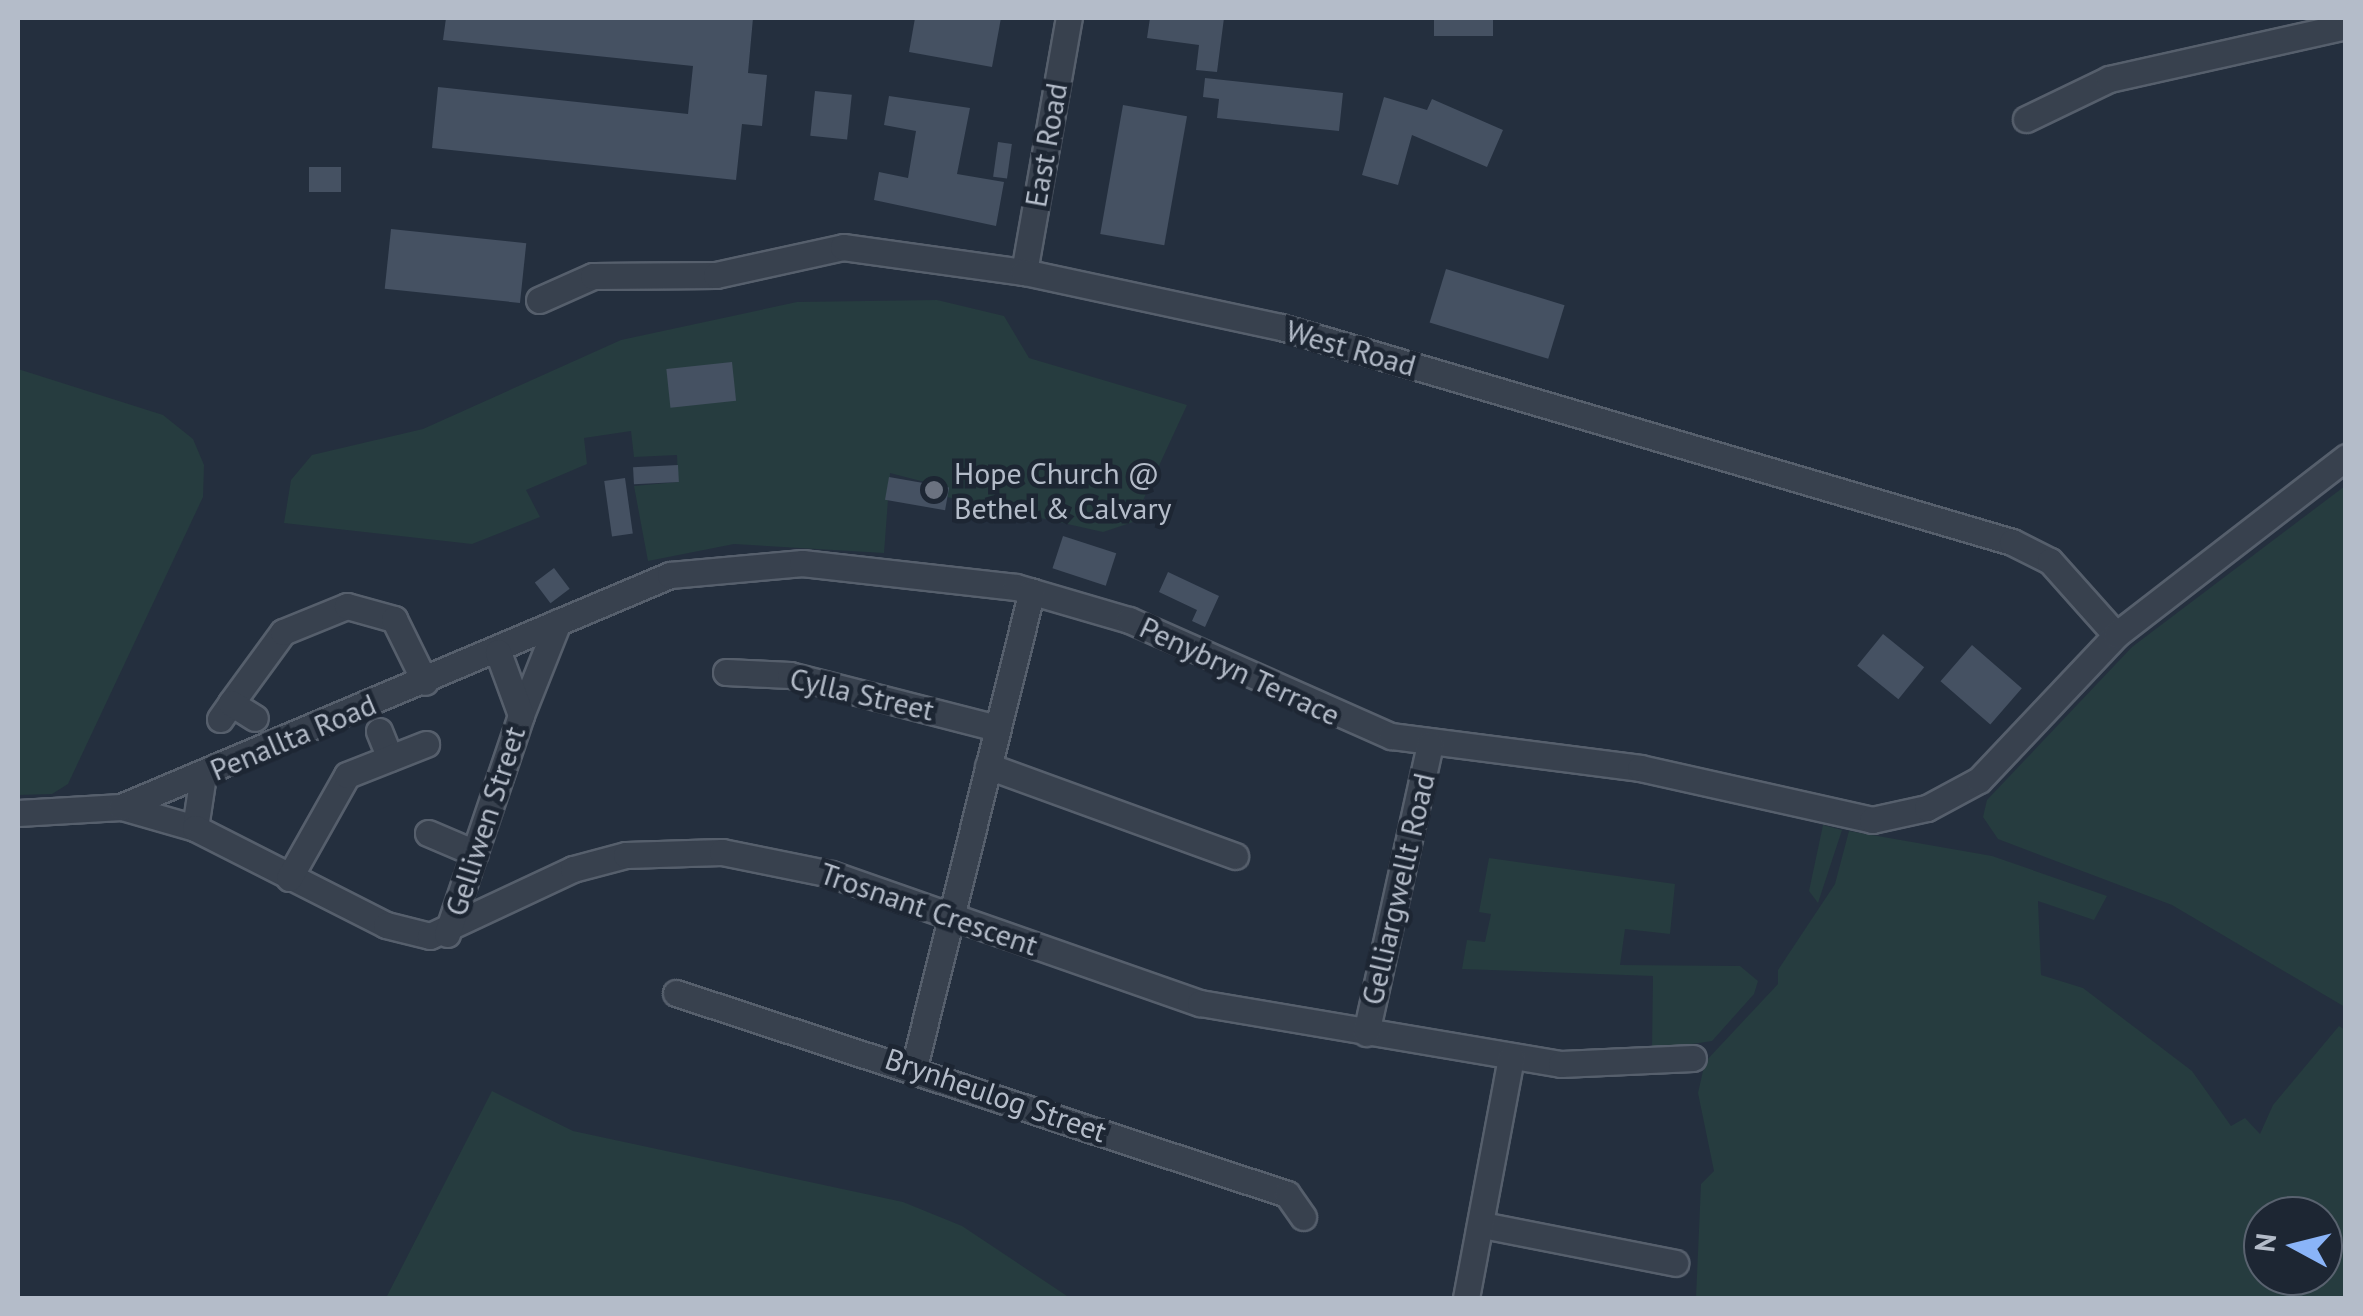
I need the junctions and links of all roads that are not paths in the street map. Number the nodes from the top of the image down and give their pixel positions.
1 (1068, 18) edge
2 (2346, 26) edge
3 (2026, 119) dead end
4 (1024, 272) junction
5 (539, 300) dead end
6 (2346, 457) edge
7 (1032, 591) junction
8 (558, 622) junction
9 (2116, 635) junction
10 (498, 652) junction
11 (726, 672) dead end
12 (425, 682) junction
13 (521, 715) junction
14 (255, 718) dead end
15 (997, 728) junction
16 (379, 730) dead end
17 (426, 744) dead end
18 (1430, 744) junction
19 (390, 758) junction
20 (988, 766) junction
21 (203, 775) junction
22 (121, 807) junction
23 (18, 813) edge
24 (195, 828) junction
25 (428, 833) dead end
26 (475, 854) junction
27 (1235, 856) dead end
28 (289, 878) junction
29 (463, 887) junction
30 (498, 911) junction
31 (952, 916) junction
32 (447, 934) junction
33 (676, 993) dead end
34 (1366, 1033) junction
35 (1512, 1057) junction
36 (1693, 1058) dead end
37 (914, 1067) junction
38 (1304, 1217) dead end
39 (1482, 1226) junction
40 (1675, 1263) dead end
41 (1466, 1298) edge

1 - 4 street, East Road
2 - 3 street
4 - 5 street, West Road
4 - 9 street, West Road
6 - 9 street, Penybryn Terrace
7 - 8 street, Penybryn Terrace
7 - 15 street
7 - 18 street, Penybryn Terrace
8 - 10 street, Penallta Road
8 - 13 street
9 - 18 street, Penybryn Terrace
10 - 12 street, Penallta Road
10 - 13 street, Gelliwen Street
11 - 15 street, Cylla Street
12 - 14 street
12 - 21 street, Penallta Road
13 - 26 street, Gelliwen Street
15 - 20 street
16 - 19 street
17 - 19 street
18 - 34 street, Gelliargwellt Road
19 - 28 street
20 - 27 street
20 - 31 street
21 - 22 street, Penallta Road
21 - 24 street
22 - 23 street, Penallta Road
22 - 24 street
24 - 28 street
25 - 26 street
26 - 29 street, Gelliwen Street
28 - 32 street
29 - 30 street
29 - 32 street, Gelliwen Street
30 - 31 street, Trosnant Crescent
30 - 32 street, Trosnant Crescent
31 - 34 street, Trosnant Crescent
31 - 37 street
33 - 37 street, Brynheulog Street
34 - 35 street, Trosnant Crescent
35 - 36 street, Trosnant Crescent
35 - 39 street
37 - 38 street, Brynheulog Street
39 - 40 street
39 - 41 street

